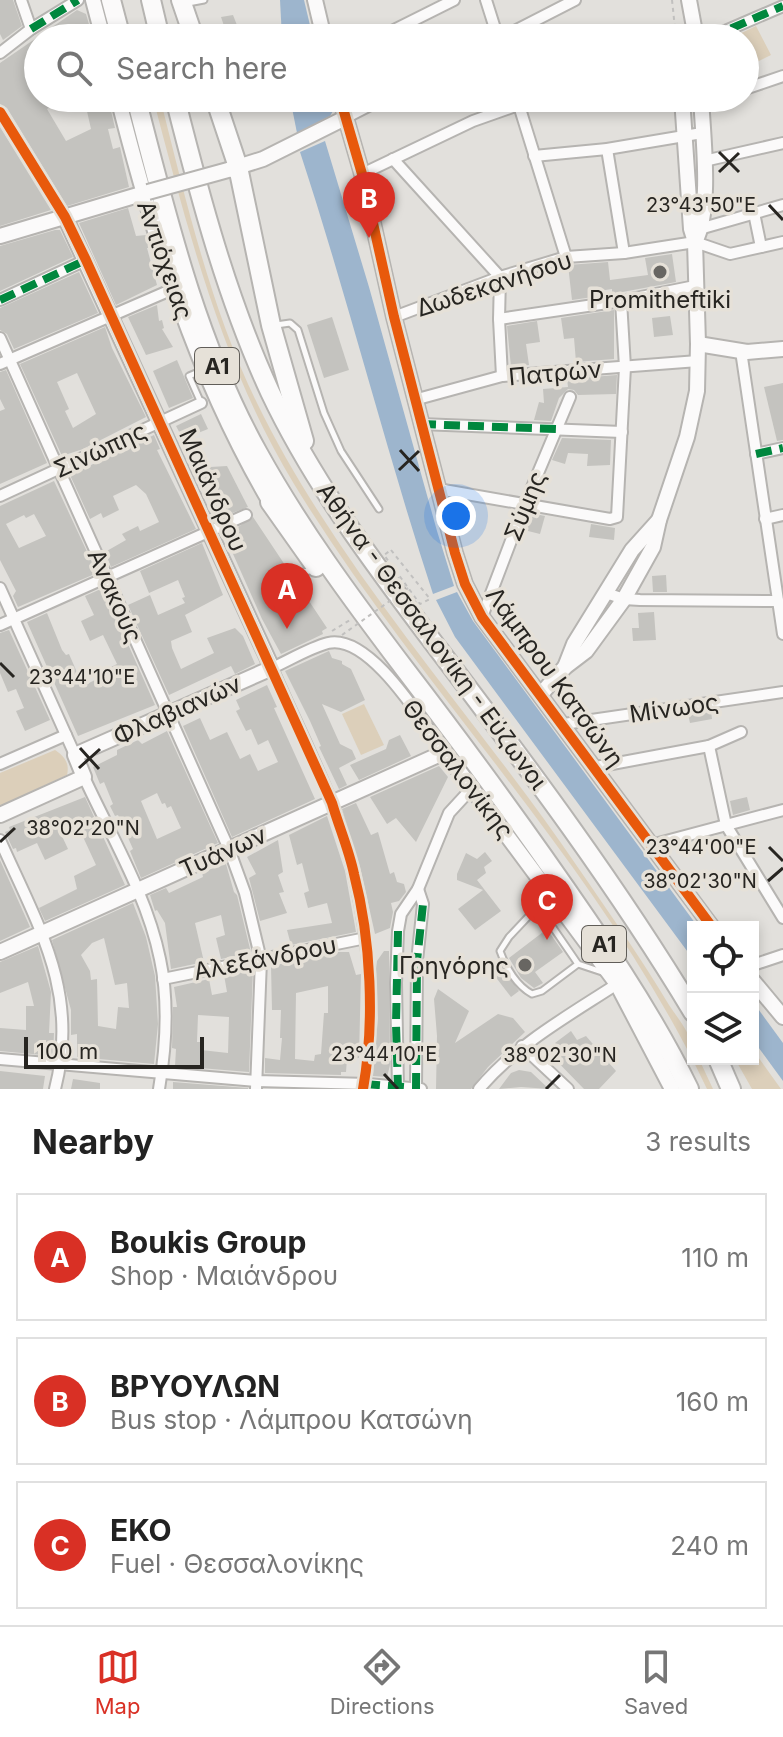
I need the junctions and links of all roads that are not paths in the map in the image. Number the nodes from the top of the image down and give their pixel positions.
1 (21, 0) edge
2 (78, 0) edge
3 (93, 0) edge
4 (111, 0) edge
5 (151, 0) edge
6 (204, 0) edge
7 (315, 0) edge
8 (454, 0) edge
9 (486, 0) edge
10 (575, 0) edge
11 (689, 0) edge
12 (182, 2) edge
13 (783, 6) edge
14 (29, 24) edge
15 (39, 24) edge
16 (99, 24) edge
17 (117, 24) edge
18 (157, 24) edge
19 (189, 24) edge
20 (321, 24) edge
21 (406, 24) edge
22 (495, 24) edge
23 (528, 24) edge
24 (693, 24) edge
25 (741, 24) edge
26 (24, 34) edge
27 (0, 53) edge
28 (783, 76) edge
29 (759, 84) edge
30 (0, 112) edge
31 (122, 112) edge
32 (140, 112) edge
33 (179, 112) edge
34 (219, 112) edge
35 (341, 112) edge
36 (357, 112) edge
37 (493, 112) edge
38 (520, 112) edge
39 (683, 112) edge
40 (701, 112) edge
41 (341, 120) junction
42 (702, 133) junction
43 (685, 136) junction
44 (783, 143) edge
45 (607, 149) junction
46 (534, 156) junction
47 (393, 159) junction
48 (704, 161) junction
49 (233, 168) junction
50 (362, 174) junction
51 (145, 193) junction
52 (783, 205) edge
53 (754, 213) junction
54 (65, 217) junction
55 (703, 228) junction
56 (0, 236) edge
57 (695, 242) junction
58 (783, 242) edge
59 (761, 247) junction
60 (624, 253) junction
61 (566, 257) junction
62 (86, 260) junction
63 (500, 277) junction
64 (695, 286) junction
65 (173, 289) junction
66 (0, 300) edge
67 (621, 301) junction
68 (111, 315) junction
69 (394, 317) junction
70 (499, 319) junction
71 (271, 325) junction
72 (0, 338) edge
73 (698, 344) junction
74 (783, 349) edge
75 (741, 351) junction
76 (698, 361) junction
77 (5, 362) edge
78 (625, 367) junction
79 (204, 370) junction
80 (502, 376) junction
81 (570, 397) dead end
82 (414, 400) junction
83 (201, 403) joint
84 (161, 422) junction
85 (420, 424) junction
86 (556, 429) junction
87 (622, 432) junction
88 (783, 448) edge
89 (756, 454) junction
90 (59, 469) junction
91 (313, 470) junction
92 (438, 489) junction
93 (0, 496) edge
94 (270, 502) joint
95 (525, 504) junction
96 (379, 509) dead end
97 (246, 515) dead end
98 (783, 515) edge
99 (765, 519) junction
100 (659, 520) junction
101 (211, 532) junction
102 (106, 578) junction
103 (0, 588) edge
104 (606, 593) junction
105 (624, 599) junction
106 (778, 601) junction
107 (360, 610) junction
108 (482, 617) junction
109 (14, 619) junction
110 (0, 625) edge
111 (783, 634) edge
112 (367, 654) joint
113 (565, 667) junction
114 (272, 668) junction
115 (783, 692) edge
116 (541, 694) junction
117 (169, 714) junction
118 (564, 724) junction
119 (741, 732) dead end
120 (66, 735) junction
121 (709, 746) junction
122 (445, 752) junction
123 (75, 755) junction
124 (0, 764) edge
125 (596, 767) junction
126 (84, 777) junction
127 (472, 788) junction
128 (332, 803) junction
129 (783, 810) edge
130 (0, 815) edge
131 (726, 825) junction
132 (0, 840) edge
133 (651, 845) junction
134 (229, 849) junction
135 (546, 859) junction
136 (543, 882) junction
137 (418, 889) junction
138 (137, 890) junction
139 (542, 902) junction
140 (783, 918) edge
141 (708, 921) edge
142 (41, 933) junction
143 (366, 938) junction
144 (0, 952) edge
145 (783, 955) edge
146 (261, 960) junction
147 (759, 963) edge
148 (578, 964) junction
149 (163, 979) junction
150 (614, 980) junction
151 (759, 988) edge
152 (687, 1002) edge
153 (783, 1016) edge
154 (659, 1031) junction
155 (522, 1046) junction
156 (0, 1059) edge
157 (61, 1064) junction
158 (721, 1065) edge
159 (161, 1074) junction
160 (256, 1085) edge
161 (364, 1087) edge
162 (398, 1088) edge
163 (55, 1089) edge
164 (159, 1089) edge
165 (418, 1089) edge
166 (479, 1089) edge
167 (568, 1089) edge
168 (672, 1089) edge
169 (689, 1089) edge
170 (731, 1089) edge

1 - 14 street
2 - 15 street
3 - 16 street
4 - 17 highway
5 - 18 highway
6 - 12 lane
7 - 20 street
8 - 21 street
9 - 22 street
10 - 23 street
11 - 24 street
12 - 19 highway
13 - 25 street
26 - 27 street
28 - 29 street
30 - 54 street, Μαιάνδρου
31 - 51 street, Αντιόχειας
32 - 107 highway, Αθήνα - Θεσσαλονίκη - Εύζωνοι / Α1
33 - 91 highway, Αθήνα - Θεσσαλονίκη - Εύζωνοι / Α1
34 - 49 highway
35 - 41 street, Λάμπρου Κατσώνη
36 - 41 street
37 - 47 street
38 - 46 street
39 - 43 street
40 - 42 street
41 - 49 street
41 - 50 street, Λάμπρου Κατσώνη
42 - 43 street
42 - 48 street
43 - 45 street
43 - 57 street
44 - 48 street
45 - 46 street
45 - 60 street
46 - 61 street
47 - 50 street
47 - 63 street
48 - 55 street
49 - 51 street, bridge
49 - 71 highway
50 - 69 street, Λάμπρου Κατσώνη
51 - 54 street
51 - 65 street, Αντιόχειας
52 - 53 street
53 - 55 street
53 - 59 street
54 - 56 street
54 - 62 street, Μαιάνδρου
55 - 57 street
57 - 59 street, Δωδεκανήσου
57 - 60 street, Δωδεκανήσου
57 - 64 street
58 - 59 street, Δωδεκανήσου
60 - 61 street, Δωδεκανήσου
61 - 63 street, Δωδεκανήσου
62 - 66 street
62 - 68 street, Μαιάνδρου
63 - 69 street, Δωδεκανήσου
63 - 70 street
64 - 67 street
64 - 73 street
65 - 68 street
65 - 79 street, Αντιόχειας
67 - 70 street
67 - 78 street
68 - 77 street
68 - 84 street, Μαιάνδρου
69 - 82 street, Λάμπρου Κατσώνη
70 - 80 street
71 - 91 highway
71 - 96 lane
72 - 77 street, Ανακούς
73 - 75 street
73 - 76 street
74 - 75 street
75 - 89 street
76 - 78 street, Πατρών
76 - 100 street
77 - 90 street, Ανακούς
78 - 80 street, Πατρών
78 - 87 street
79 - 83 lane
79 - 94 street, Αντιόχειας
80 - 82 street, Πατρών
81 - 86 street, Σύμης
82 - 85 street, Λάμπρου Κατσώνη
83 - 84 street, Σινώπης
84 - 90 street, Σινώπης
84 - 101 street, Μαιάνδρου
85 - 86 street
85 - 92 street, Λάμπρου Κατσώνη
86 - 87 street
86 - 95 street, Σύμης
87 - 95 street
88 - 89 street
89 - 99 street
90 - 93 street, Σινώπης
90 - 102 street, Ανακούς
91 - 152 highway, Αθήνα - Θεσσαλονίκη - Εύζωνοι / Α1
92 - 95 street
92 - 108 street, Λάμπρου Κατσώνη
94 - 107 highway
95 - 108 street, Σύμης
97 - 101 street
98 - 99 street
99 - 106 street
100 - 104 street
100 - 105 street
101 - 102 street
101 - 114 street, Μαιάνδρου
102 - 109 street
102 - 117 street, Ανακούς
103 - 109 street
104 - 105 street
104 - 113 street
105 - 106 street
105 - 113 street
106 - 111 street
107 - 135 highway, Αθήνα - Θεσσαλονίκη - Εύζωνοι / Α1
108 - 116 street, Λάμπρου Κατσώνη
109 - 110 street
109 - 120 street
112 - 114 street, Φλαβιανών
112 - 122 street, Θεσσαλονίκης
113 - 116 street
114 - 117 street, Φλαβιανών
114 - 128 street, Μαιάνδρου
115 - 118 street, Μίνωος
116 - 118 street, Λάμπρου Κατσώνη
117 - 123 street, Φλαβιανών
117 - 134 street, Ανακούς
118 - 125 street, Λάμπρου Κατσώνη
119 - 121 street
120 - 123 street
120 - 124 street
121 - 125 street
121 - 131 street
122 - 127 street, Θεσσαλονίκης
122 - 128 street, Τυάνων
123 - 126 street
125 - 133 street, Λάμπρου Κατσώνη
126 - 130 street
126 - 138 street
127 - 136 street, Θεσσαλονίκης
127 - 137 street
128 - 134 street, Τυάνων
128 - 143 street, Μαιάνδρου
129 - 131 street
131 - 133 street
131 - 140 street
132 - 142 street
133 - 141 street, Λάμπρου Κατσώνη
134 - 138 street, Τυάνων
134 - 146 street, Ανακούς
135 - 136 highway
135 - 154 highway, Αθήνα - Θεσσαλονίκη - Εύζωνοι / Α1
136 - 139 lane
136 - 150 street, Θεσσαλονίκης
137 - 162 street
137 - 165 street
138 - 142 street, Τυάνων
138 - 149 street
139 - 148 lane
139 - 148 lane
142 - 144 street, Τυάνων
142 - 157 street
143 - 146 street, Αλεξάνδρου
143 - 161 street, Μαιάνδρου
145 - 147 street
146 - 149 street, Αλεξάνδρου
146 - 160 street, Ανακούς
148 - 150 lane
149 - 159 street
150 - 154 highway
150 - 155 street
150 - 168 street, Θεσσαλονίκης
151 - 153 street
154 - 169 highway, Αθήνα - Θεσσαλονίκη - Εύζωνοι / Α1
155 - 166 street
155 - 167 street
156 - 157 street
157 - 159 street
157 - 163 street
158 - 170 highway
159 - 160 street
159 - 164 street
160 - 161 street
161 - 162 street
162 - 165 street

